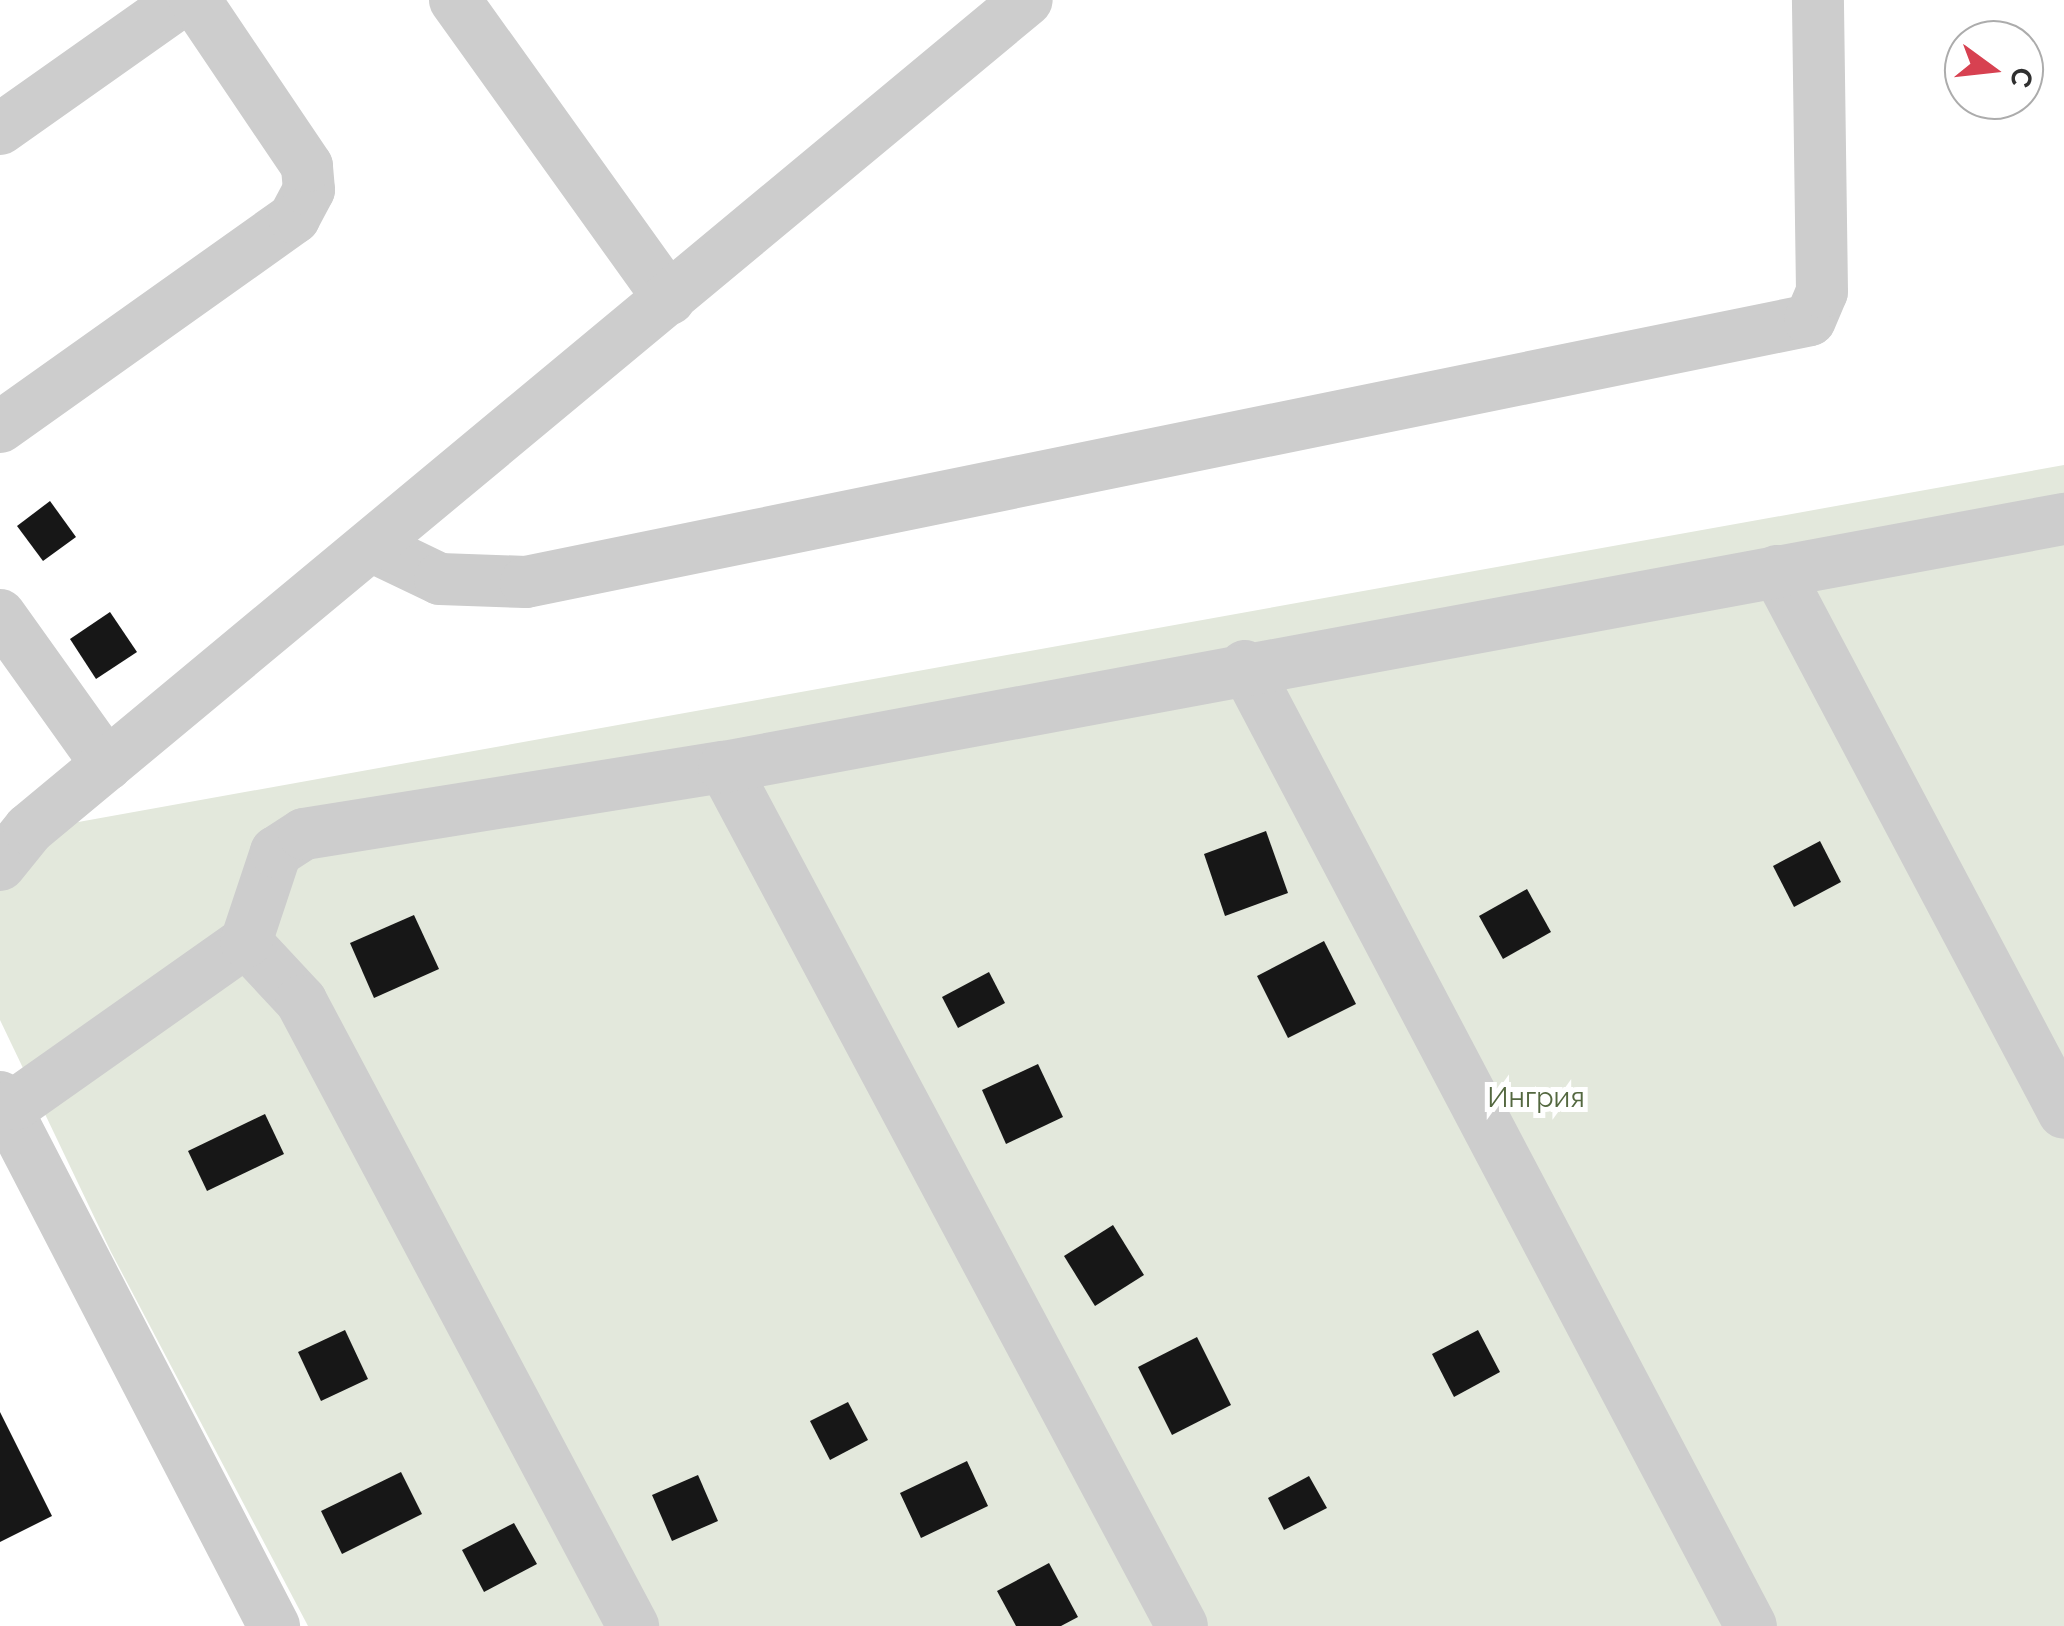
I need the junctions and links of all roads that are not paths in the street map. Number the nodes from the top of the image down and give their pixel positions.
1 (184, 0) edge
2 (195, 0) edge
3 (456, 0) edge
4 (1027, 0) edge
5 (1818, 0) edge
6 (0, 129) edge
7 (668, 299) junction
8 (0, 427) edge
9 (2064, 519) edge
10 (371, 546) junction
11 (1778, 571) junction
12 (0, 615) edge
13 (1245, 666) junction
14 (107, 764) junction
15 (724, 767) junction
16 (0, 865) edge
17 (246, 942) junction
18 (8, 1100) edge
19 (2064, 1113) edge
20 (274, 1626) edge
21 (633, 1626) edge
22 (1182, 1626) edge
23 (1751, 1626) edge

1 - 6 street
2 - 8 street
3 - 7 street
4 - 7 street
5 - 10 street
7 - 10 street
9 - 11 street
10 - 14 street
11 - 13 street
11 - 19 street
12 - 14 street
13 - 15 street
13 - 23 street
14 - 16 street
15 - 17 street
15 - 22 street
17 - 18 street
17 - 21 street
18 - 20 street

